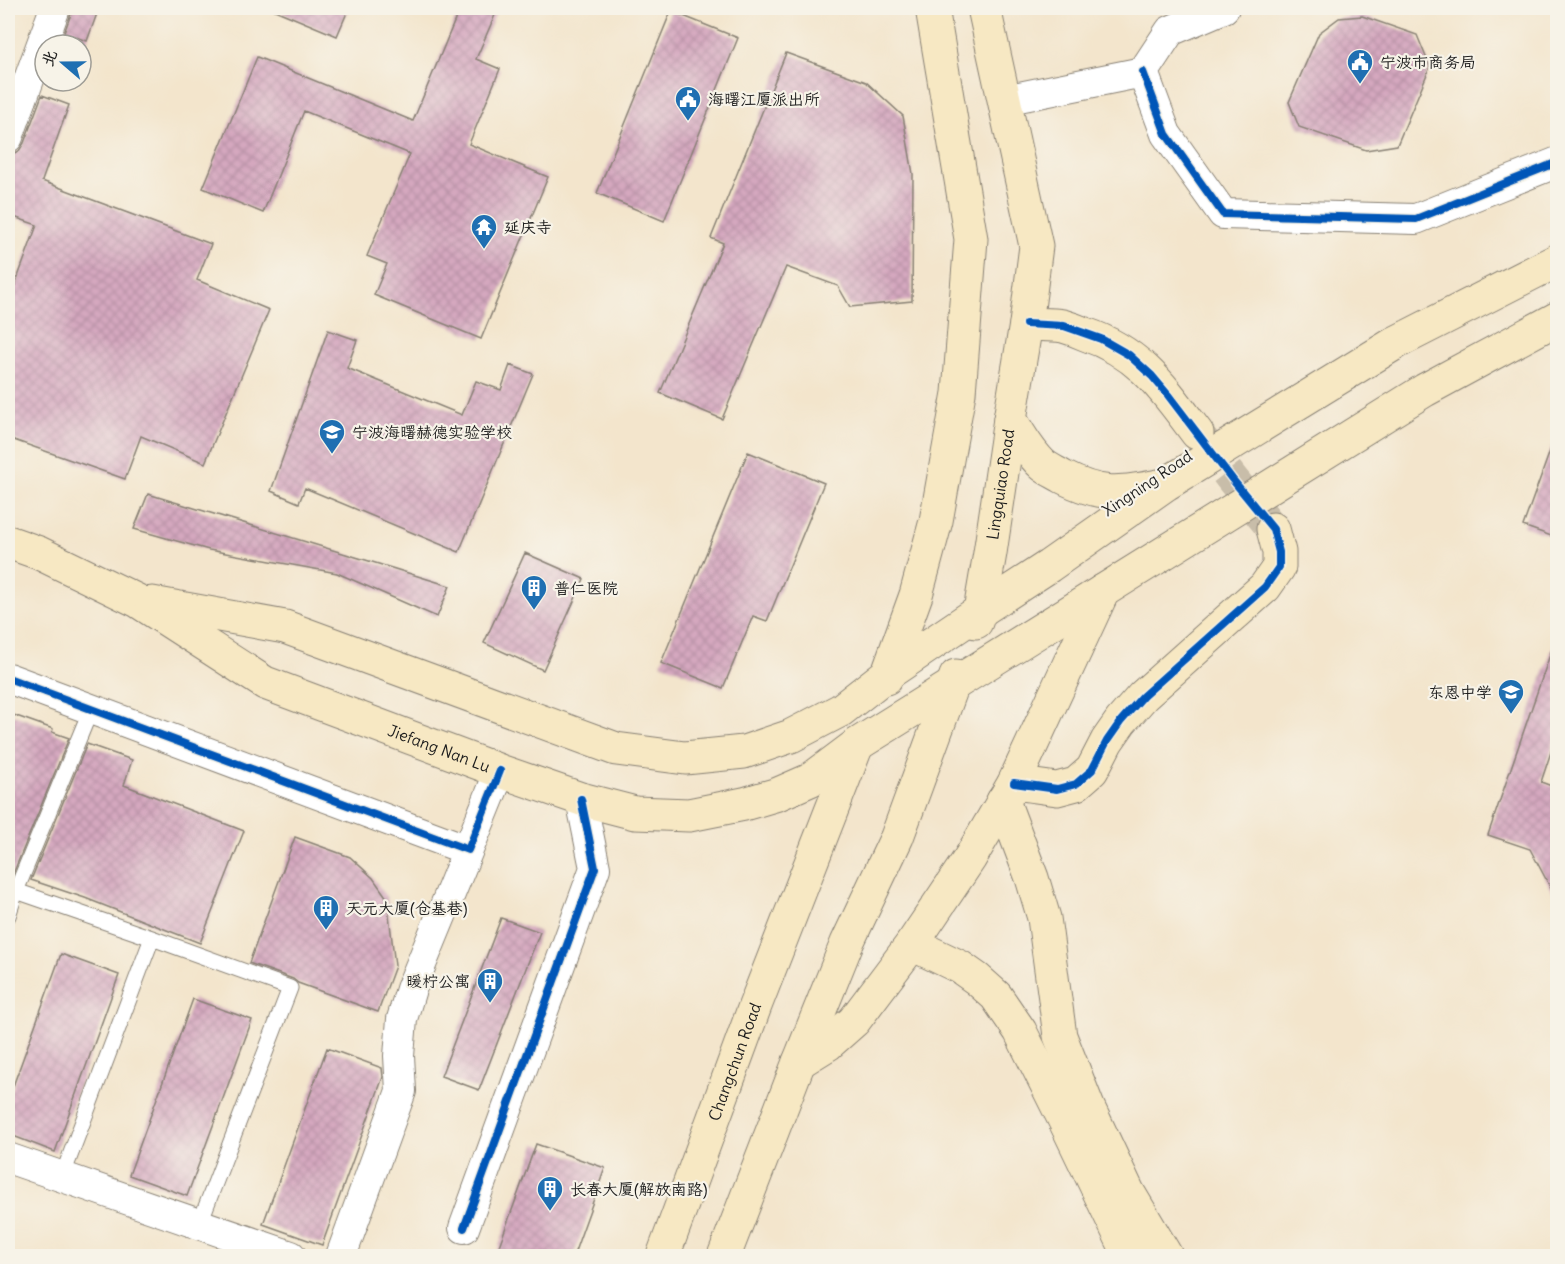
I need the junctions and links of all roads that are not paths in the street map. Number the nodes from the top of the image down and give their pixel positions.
1 (55, 8) edge
2 (932, 8) edge
3 (984, 8) edge
4 (1224, 8) edge
5 (1143, 72) junction
6 (1004, 100) junction
7 (8, 136) edge
8 (1557, 162) edge
9 (1557, 260) edge
10 (1557, 318) edge
11 (1026, 324) junction
12 (1010, 419) junction
13 (1197, 433) tunnel mouth
14 (1166, 484) junction
15 (1273, 529) tunnel mouth
16 (8, 542) edge
17 (1103, 591) junction
18 (138, 601) junction
19 (980, 611) junction
20 (887, 674) junction
21 (8, 678) edge
22 (953, 684) junction
23 (91, 709) junction
24 (858, 744) junction
25 (500, 771) junction
26 (1009, 792) junction
27 (581, 799) junction
28 (468, 850) junction
29 (12, 890) edge
30 (8, 916) edge
31 (153, 938) junction
32 (912, 944) junction
33 (799, 1062) junction
34 (8, 1158) edge
35 (62, 1177) junction
36 (199, 1225) junction
37 (464, 1228) dead end
38 (291, 1257) edge
39 (341, 1257) edge
40 (663, 1257) edge
41 (723, 1257) edge
42 (1130, 1257) edge
43 (1166, 1257) edge

1 - 7 street
2 - 20 main road
3 - 6 main road, Lingquiao Road
4 - 5 street
5 - 6 street
5 - 8 street
6 - 11 main road, Lingquiao Road
9 - 14 main road, Xingning Road
10 - 17 main road
11 - 12 main road, Lingquiao Road
11 - 13 main road
12 - 14 main road
12 - 19 main road, Lingquiao Road
14 - 19 main road, Xingning Road
15 - 26 main road
16 - 18 main road
17 - 22 main road
17 - 26 main road
18 - 20 main road, Xingning Road
18 - 25 main road, Jiefang Nan Lu
19 - 20 main road, Xingning Road
19 - 22 main road, Lingquiao Road
20 - 24 main road
21 - 23 street
22 - 24 main road
22 - 33 main road, Lingquiao Road
23 - 28 street
23 - 29 lane
24 - 27 main road, Jiefang Nan Lu
24 - 40 main road, Changchun Road
25 - 27 main road, Jiefang Nan Lu
25 - 28 street
26 - 32 main road
26 - 43 main road
27 - 37 street
28 - 39 street
29 - 30 lane
29 - 31 lane
31 - 35 lane
31 - 36 lane
32 - 33 main road
32 - 42 main road
33 - 41 main road
34 - 35 street
35 - 36 street
36 - 38 street

